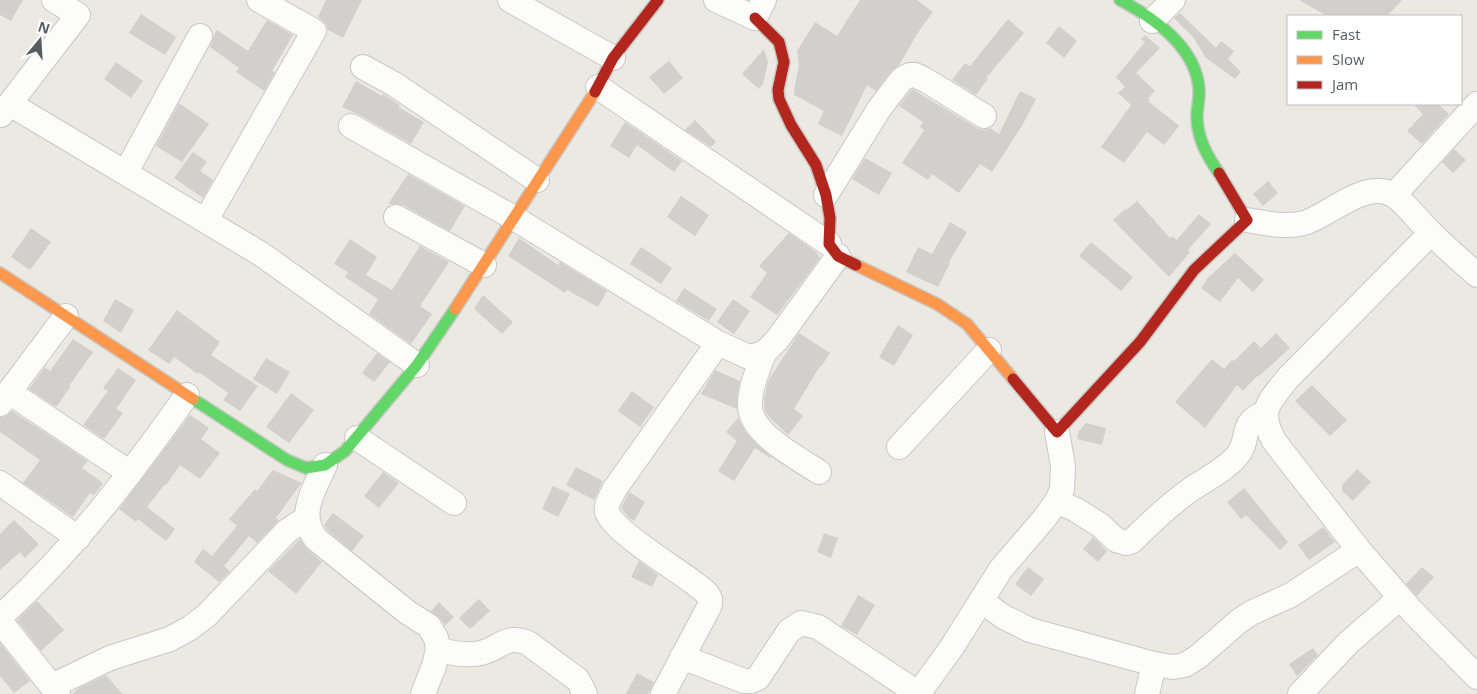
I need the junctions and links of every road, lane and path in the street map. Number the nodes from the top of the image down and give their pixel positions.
1 (54, 0) edge
2 (259, 0) edge
3 (510, 0) edge
4 (658, 0) edge
5 (716, 0) edge
6 (1120, 0) edge
7 (1173, 0) edge
8 (84, 8) edge
9 (760, 9) edge
10 (1152, 21) junction
11 (200, 36) dead end
12 (613, 58) junction
13 (363, 67) dead end
14 (598, 87) junction
15 (1477, 104) edge
16 (5, 110) edge
17 (984, 116) dead end
18 (351, 126) dead end
19 (126, 172) junction
20 (537, 180) junction
21 (826, 194) junction
22 (1394, 195) junction
23 (396, 216) dead end
24 (514, 218) junction
25 (206, 220) junction
26 (1247, 220) junction
27 (1431, 233) junction
28 (834, 250) junction
29 (484, 265) junction
30 (0, 273) edge
31 (1477, 274) edge
32 (66, 316) junction
33 (718, 343) junction
34 (989, 350) junction
35 (764, 353) junction
36 (417, 365) junction
37 (187, 395) junction
38 (4, 398) edge
39 (1265, 413) junction
40 (1057, 432) junction
41 (357, 438) junction
42 (899, 447) dead end
43 (325, 465) junction
44 (818, 472) dead end
45 (130, 473) junction
46 (0, 484) edge
47 (1056, 501) junction
48 (454, 503) dead end
49 (307, 518) junction
50 (78, 538) junction
51 (1359, 550) junction
52 (1400, 598) junction
53 (981, 601) junction
54 (1, 615) edge
55 (438, 650) junction
56 (682, 657) junction
57 (1154, 664) junction
58 (1477, 676) edge
59 (55, 690) edge
60 (423, 694) edge
61 (585, 694) edge
62 (663, 694) edge
63 (918, 694) edge
64 (1147, 694) edge
65 (1300, 694) edge

1 - 8 street
2 - 25 street
3 - 12 street
4 - 12 street
5 - 9 street
6 - 10 street
7 - 10 street
8 - 16 street
9 - 21 street
10 - 26 street
11 - 19 street
12 - 14 street
13 - 20 street
14 - 20 street
14 - 28 street
15 - 22 street
16 - 19 street
17 - 21 street
18 - 24 street
19 - 25 street
20 - 24 street
21 - 28 street
22 - 26 street
22 - 27 street
23 - 29 street
24 - 29 street
24 - 33 street
25 - 36 street
26 - 40 street
27 - 31 street
27 - 39 street
28 - 34 street
28 - 35 street
29 - 36 street
30 - 32 street
32 - 37 street
32 - 38 street
33 - 35 street
33 - 56 street
34 - 40 street
34 - 42 street
35 - 44 street
36 - 41 street
37 - 43 street
37 - 45 street
38 - 45 street
39 - 47 street
39 - 51 street
40 - 47 street
41 - 43 street
41 - 48 street
43 - 49 street
45 - 50 street
46 - 50 street
47 - 53 street
49 - 55 street
49 - 59 street
50 - 54 street
51 - 52 street
51 - 57 street
52 - 58 street
52 - 65 street
53 - 57 street
53 - 63 street
54 - 59 street
55 - 60 street
55 - 61 street
56 - 62 street
56 - 63 street
57 - 64 street

